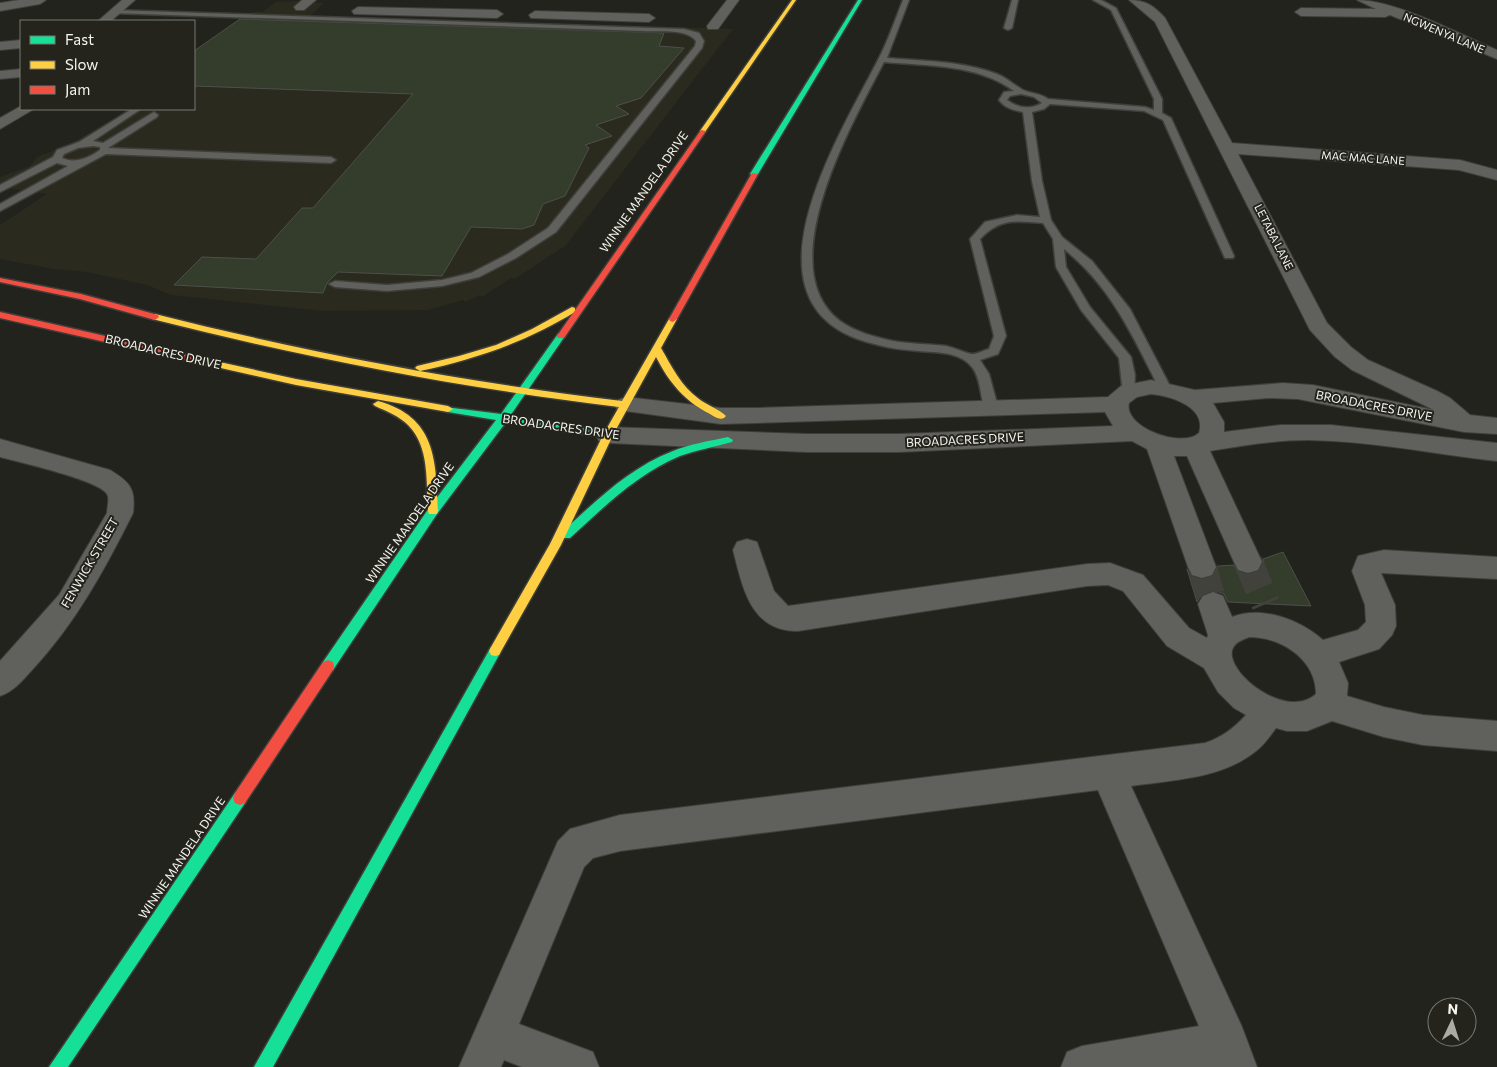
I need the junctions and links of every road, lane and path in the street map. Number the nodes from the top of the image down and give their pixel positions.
1 (40, 0) edge
2 (129, 0) edge
3 (449, 0) edge
4 (604, 0) edge
5 (734, 0) edge
6 (794, 0) edge
7 (860, 0) edge
8 (906, 0) edge
9 (1015, 0) edge
10 (1096, 0) edge
11 (1135, 0) edge
12 (1363, 0) edge
13 (305, 4) edge
14 (0, 7) edge
15 (358, 10) dead end
16 (114, 12) junction
17 (438, 12) junction
18 (1301, 12) dead end
19 (1397, 13) junction
20 (497, 14) dead end
21 (535, 15) dead end
22 (288, 16) junction
23 (596, 17) junction
24 (649, 18) dead end
25 (105, 20) edge
26 (713, 26) dead end
27 (1008, 28) dead end
28 (20, 44) edge
29 (0, 46) edge
30 (1497, 55) edge
31 (882, 60) junction
32 (19, 74) dead end
33 (0, 76) edge
34 (1021, 92) junction
35 (1046, 101) junction
36 (1027, 109) junction
37 (24, 110) edge
38 (135, 110) edge
39 (1158, 114) junction
40 (154, 115) dead end
41 (0, 124) edge
42 (81, 144) junction
43 (1228, 148) junction
44 (104, 149) junction
45 (57, 159) junction
46 (331, 160) dead end
47 (80, 162) junction
48 (1497, 175) edge
49 (0, 189) edge
50 (0, 208) edge
51 (1046, 220) junction
52 (1058, 239) junction
53 (1229, 256) dead end
54 (0, 280) edge
55 (335, 284) dead end
56 (585, 300) junction
57 (0, 315) edge
58 (657, 349) junction
59 (971, 359) junction
60 (403, 372) junction
61 (1165, 388) junction
62 (355, 393) junction
63 (522, 393) junction
64 (1123, 397) junction
65 (1192, 398) junction
66 (626, 405) junction
67 (991, 407) junction
68 (721, 416) junction
69 (503, 419) junction
70 (1464, 424) junction
71 (1497, 426) edge
72 (1132, 433) junction
73 (608, 435) junction
74 (728, 440) junction
75 (1158, 445) junction
76 (1200, 445) junction
77 (0, 448) edge
78 (1497, 452) edge
79 (433, 511) junction
80 (1186, 516) junction
81 (1228, 516) junction
82 (555, 545) junction
83 (747, 550) dead end
84 (1248, 562) tunnel mouth
85 (1202, 567) tunnel mouth
86 (1497, 568) edge
87 (1213, 604) tunnel mouth
88 (1219, 646) junction
89 (1317, 655) junction
90 (0, 682) edge
91 (1328, 705) junction
92 (1269, 712) junction
93 (1497, 736) edge
94 (1108, 773) junction
95 (486, 1051) edge
96 (1232, 1054) edge
97 (58, 1067) edge
98 (263, 1067) edge
99 (578, 1067) edge
100 (1082, 1067) edge

1 - 14 street
2 - 16 street
3 - 17 street
4 - 23 street
5 - 26 street
6 - 56 main road, WINNIE MANDELA DRIVE
7 - 58 main road
8 - 31 lane
9 - 27 lane
10 - 39 lane
11 - 43 street, LETABA LANE
12 - 19 street, NGWENYA LANE
13 - 22 lane
15 - 17 street
16 - 22 lane
16 - 25 street
17 - 20 street
18 - 19 street
19 - 30 street, NGWENYA LANE
21 - 23 street
22 - 55 lane
23 - 24 street
28 - 29 street
31 - 34 lane
31 - 59 lane
32 - 33 street
34 - 35 lane
34 - 36 lane
35 - 36 lane
35 - 39 lane
36 - 51 lane
37 - 41 street
38 - 42 lane
39 - 53 lane
40 - 44 lane
42 - 44 lane
42 - 45 lane
43 - 48 street, MAC MAC LANE
43 - 70 street, LETABA LANE
44 - 46 lane
44 - 47 lane
45 - 47 lane
45 - 49 lane
47 - 50 lane
51 - 52 lane
51 - 59 lane
52 - 61 lane
52 - 64 lane
54 - 60 main road
56 - 60 main road
56 - 63 main road, WINNIE MANDELA DRIVE
57 - 62 main road, BROADACRES DRIVE
58 - 66 main road
58 - 68 main road
59 - 67 lane
60 - 63 main road
61 - 64 street
61 - 65 street
62 - 69 main road, BROADACRES DRIVE
62 - 79 main road
63 - 66 main road
63 - 69 main road, WINNIE MANDELA DRIVE
64 - 67 street
64 - 72 street
65 - 70 street, BROADACRES DRIVE
65 - 76 street
66 - 68 street
66 - 73 main road
67 - 68 street
69 - 73 main road, BROADACRES DRIVE
69 - 79 main road, WINNIE MANDELA DRIVE
70 - 71 street, BROADACRES DRIVE
72 - 74 street, BROADACRES DRIVE
72 - 75 street
73 - 74 street, BROADACRES DRIVE
73 - 82 main road
74 - 82 main road
75 - 76 street
75 - 80 street
76 - 78 street
76 - 81 street
77 - 90 street, FENWICK STREET
79 - 97 main road, WINNIE MANDELA DRIVE
80 - 81 street
80 - 85 street
81 - 84 street
82 - 98 main road
83 - 88 street
86 - 89 street
87 - 88 street
88 - 89 street
88 - 92 street
89 - 91 street
91 - 92 street
91 - 93 street
92 - 94 street
94 - 95 street
94 - 96 street
95 - 99 street
96 - 100 street

